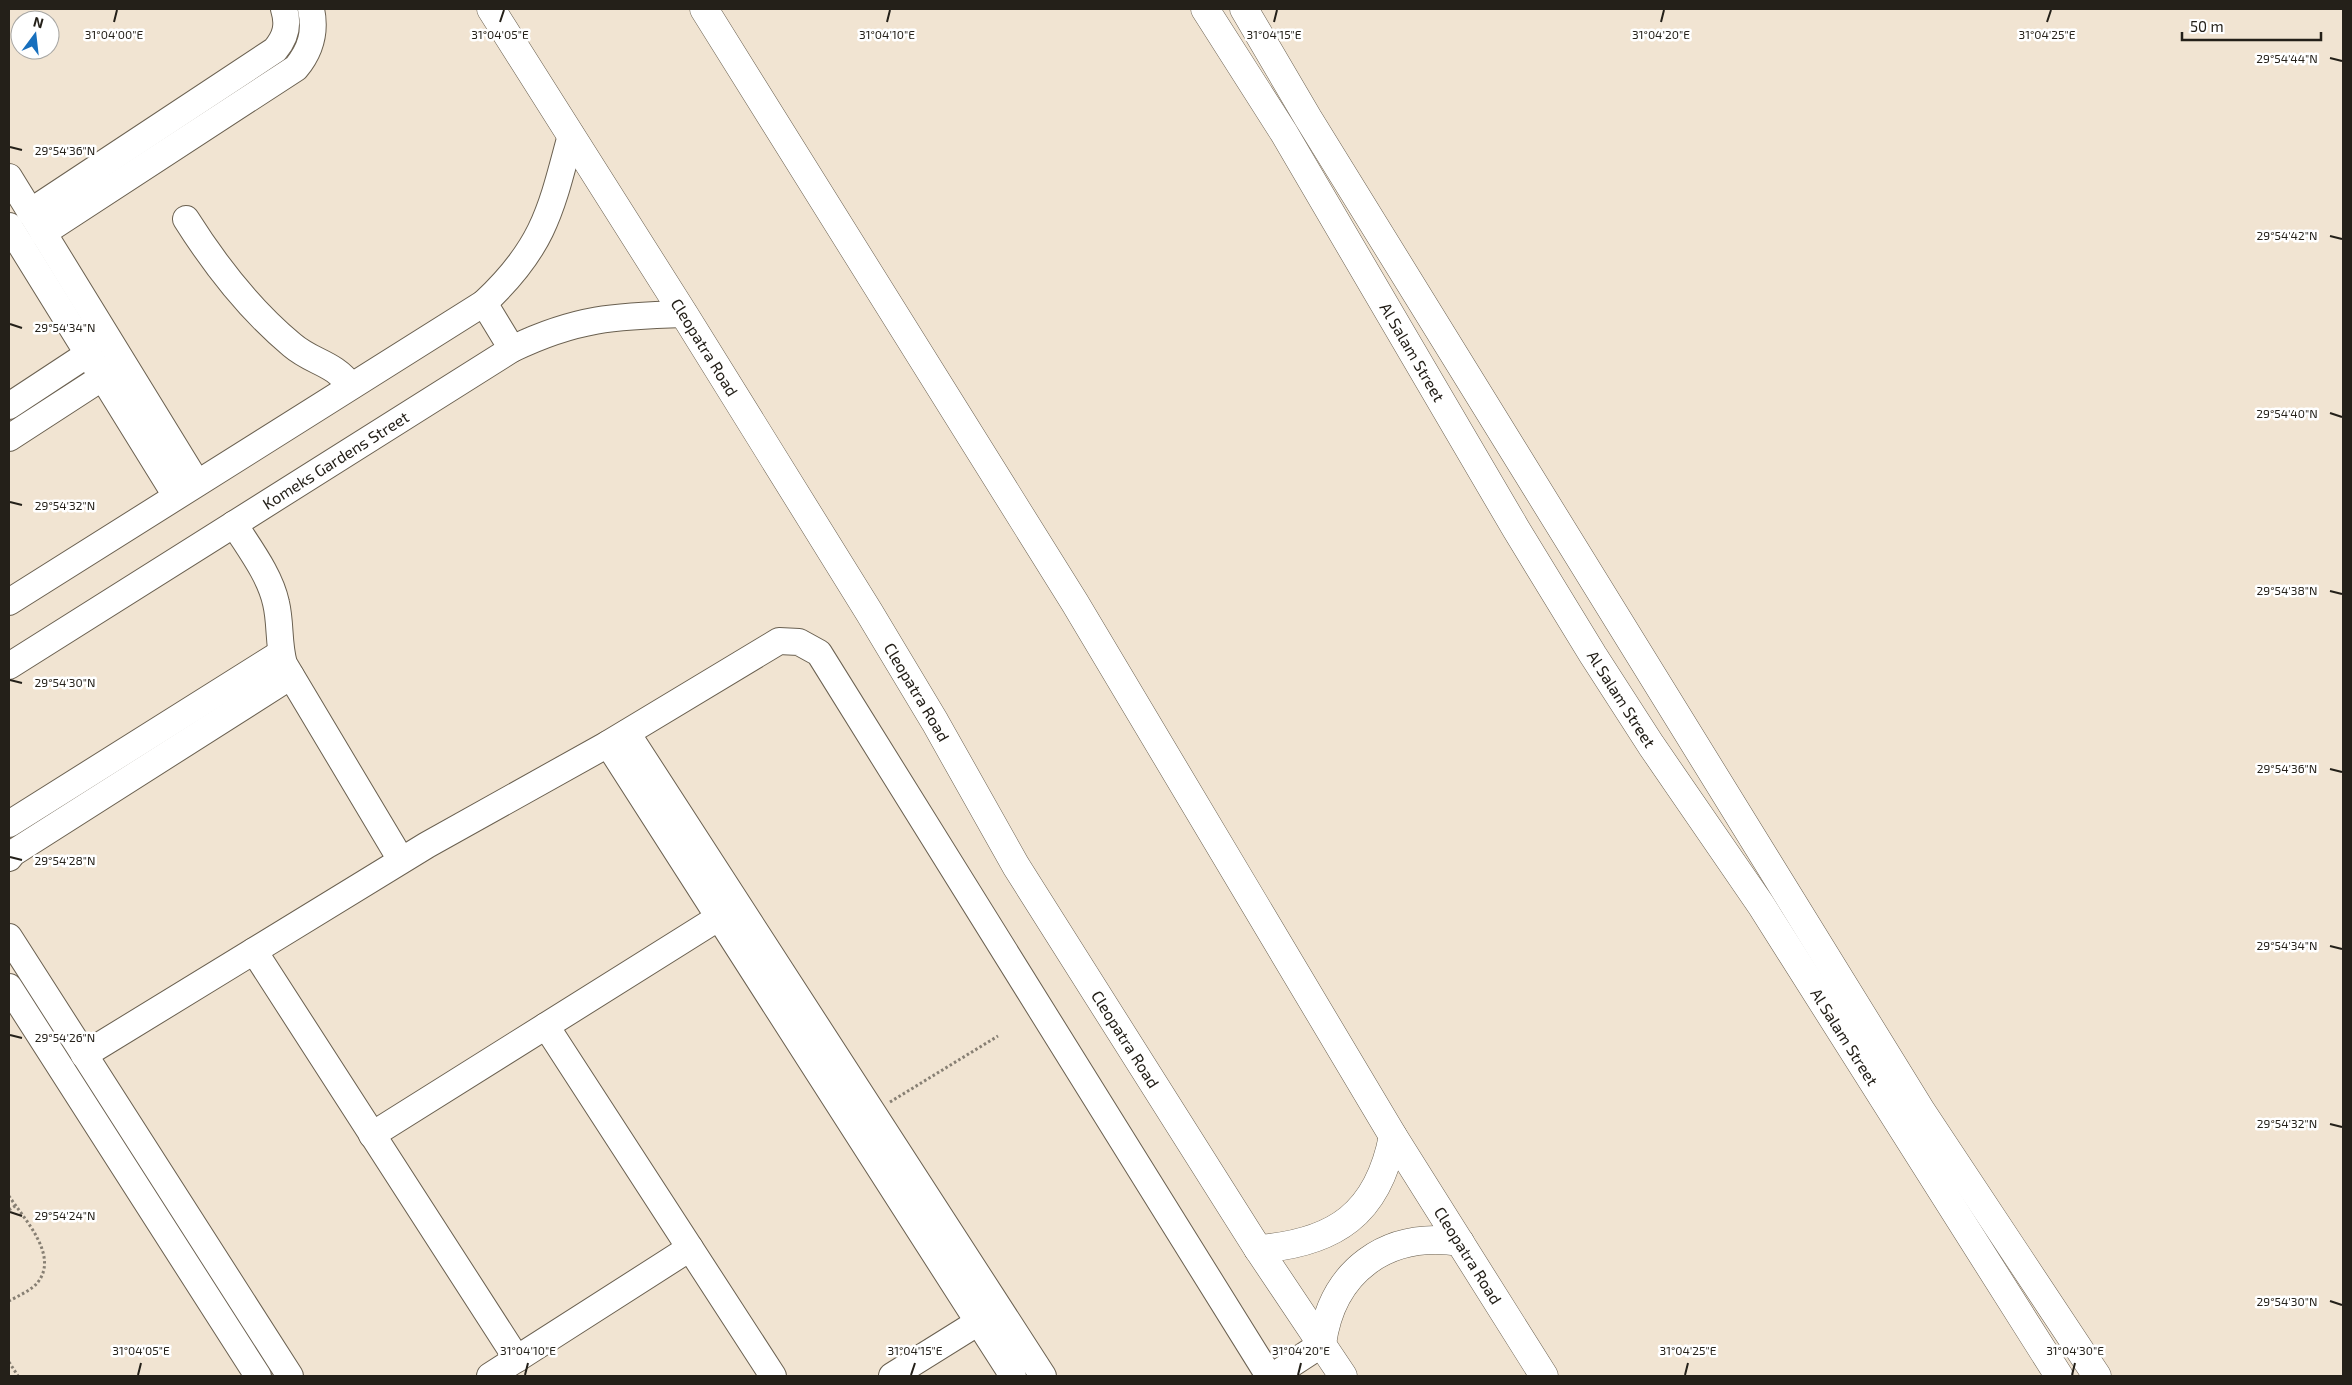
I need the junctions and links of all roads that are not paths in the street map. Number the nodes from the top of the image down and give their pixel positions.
1 (284, 9) edge
2 (311, 9) edge
3 (491, 9) edge
4 (704, 9) edge
5 (1205, 9) edge
6 (1244, 9) edge
7 (1308, 118) junction
8 (1284, 133) junction
9 (571, 135) junction
10 (9, 177) edge
11 (186, 219) dead end
12 (37, 222) junction
13 (9, 226) edge
14 (484, 303) junction
15 (684, 314) junction
16 (512, 350) junction
17 (88, 354) junction
18 (103, 377) junction
19 (351, 386) junction
20 (9, 406) edge
21 (9, 438) edge
22 (187, 489) junction
23 (234, 524) junction
24 (9, 602) edge
25 (281, 652) junction
26 (9, 666) edge
27 (291, 676) junction
28 (617, 738) junction
29 (9, 824) edge
30 (9, 858) edge
31 (401, 860) junction
32 (714, 890) junction
33 (718, 918) junction
34 (9, 937) edge
35 (254, 951) junction
36 (9, 987) edge
37 (546, 1026) junction
38 (84, 1055) junction
39 (372, 1135) junction
40 (1393, 1136) junction
41 (1460, 1242) junction
42 (690, 1248) junction
43 (1258, 1249) junction
44 (989, 1315) junction
45 (1322, 1344) junction
46 (517, 1359) junction
47 (258, 1376) edge
48 (290, 1376) edge
49 (490, 1376) edge
50 (774, 1376) edge
51 (892, 1376) edge
52 (1013, 1376) edge
53 (1043, 1376) edge
54 (1271, 1376) edge
55 (1341, 1376) edge
56 (1544, 1376) edge
57 (2059, 1376) edge
58 (2096, 1376) edge

1 - 12 street
2 - 12 street
3 - 9 main road, Cleopatra Road
4 - 40 main road, Cleopatra Road
5 - 8 main road, Al Salam Street
6 - 7 main road, Al Salam Street
7 - 8 main road
7 - 58 main road, Al Salam Street
8 - 57 main road, Al Salam Street
9 - 14 street
9 - 15 main road, Cleopatra Road
10 - 12 street
11 - 19 street
12 - 22 street
13 - 17 street
14 - 16 street
14 - 19 street
15 - 16 street, Komeks Gardens Street
15 - 43 main road, Cleopatra Road
16 - 23 street, Komeks Gardens Street
17 - 18 street
17 - 20 street
18 - 21 street
18 - 22 street
19 - 22 street
22 - 24 street
23 - 25 street
23 - 26 street, Komeks Gardens Street
25 - 27 street
25 - 29 street
27 - 30 street
27 - 31 street
28 - 31 street
28 - 32 street
28 - 54 street
31 - 35 street
32 - 33 street
32 - 44 street
33 - 37 street
33 - 44 street
34 - 38 street
35 - 38 street
35 - 39 street
36 - 47 street
37 - 39 street
37 - 42 street
38 - 48 street
39 - 46 street
40 - 41 main road, Cleopatra Road
40 - 43 main road
41 - 45 main road
41 - 56 main road, Cleopatra Road
42 - 46 street
42 - 50 street
43 - 45 main road, Cleopatra Road
44 - 51 street
44 - 52 street
44 - 53 street
45 - 54 street
45 - 55 main road, Cleopatra Road
46 - 49 street

